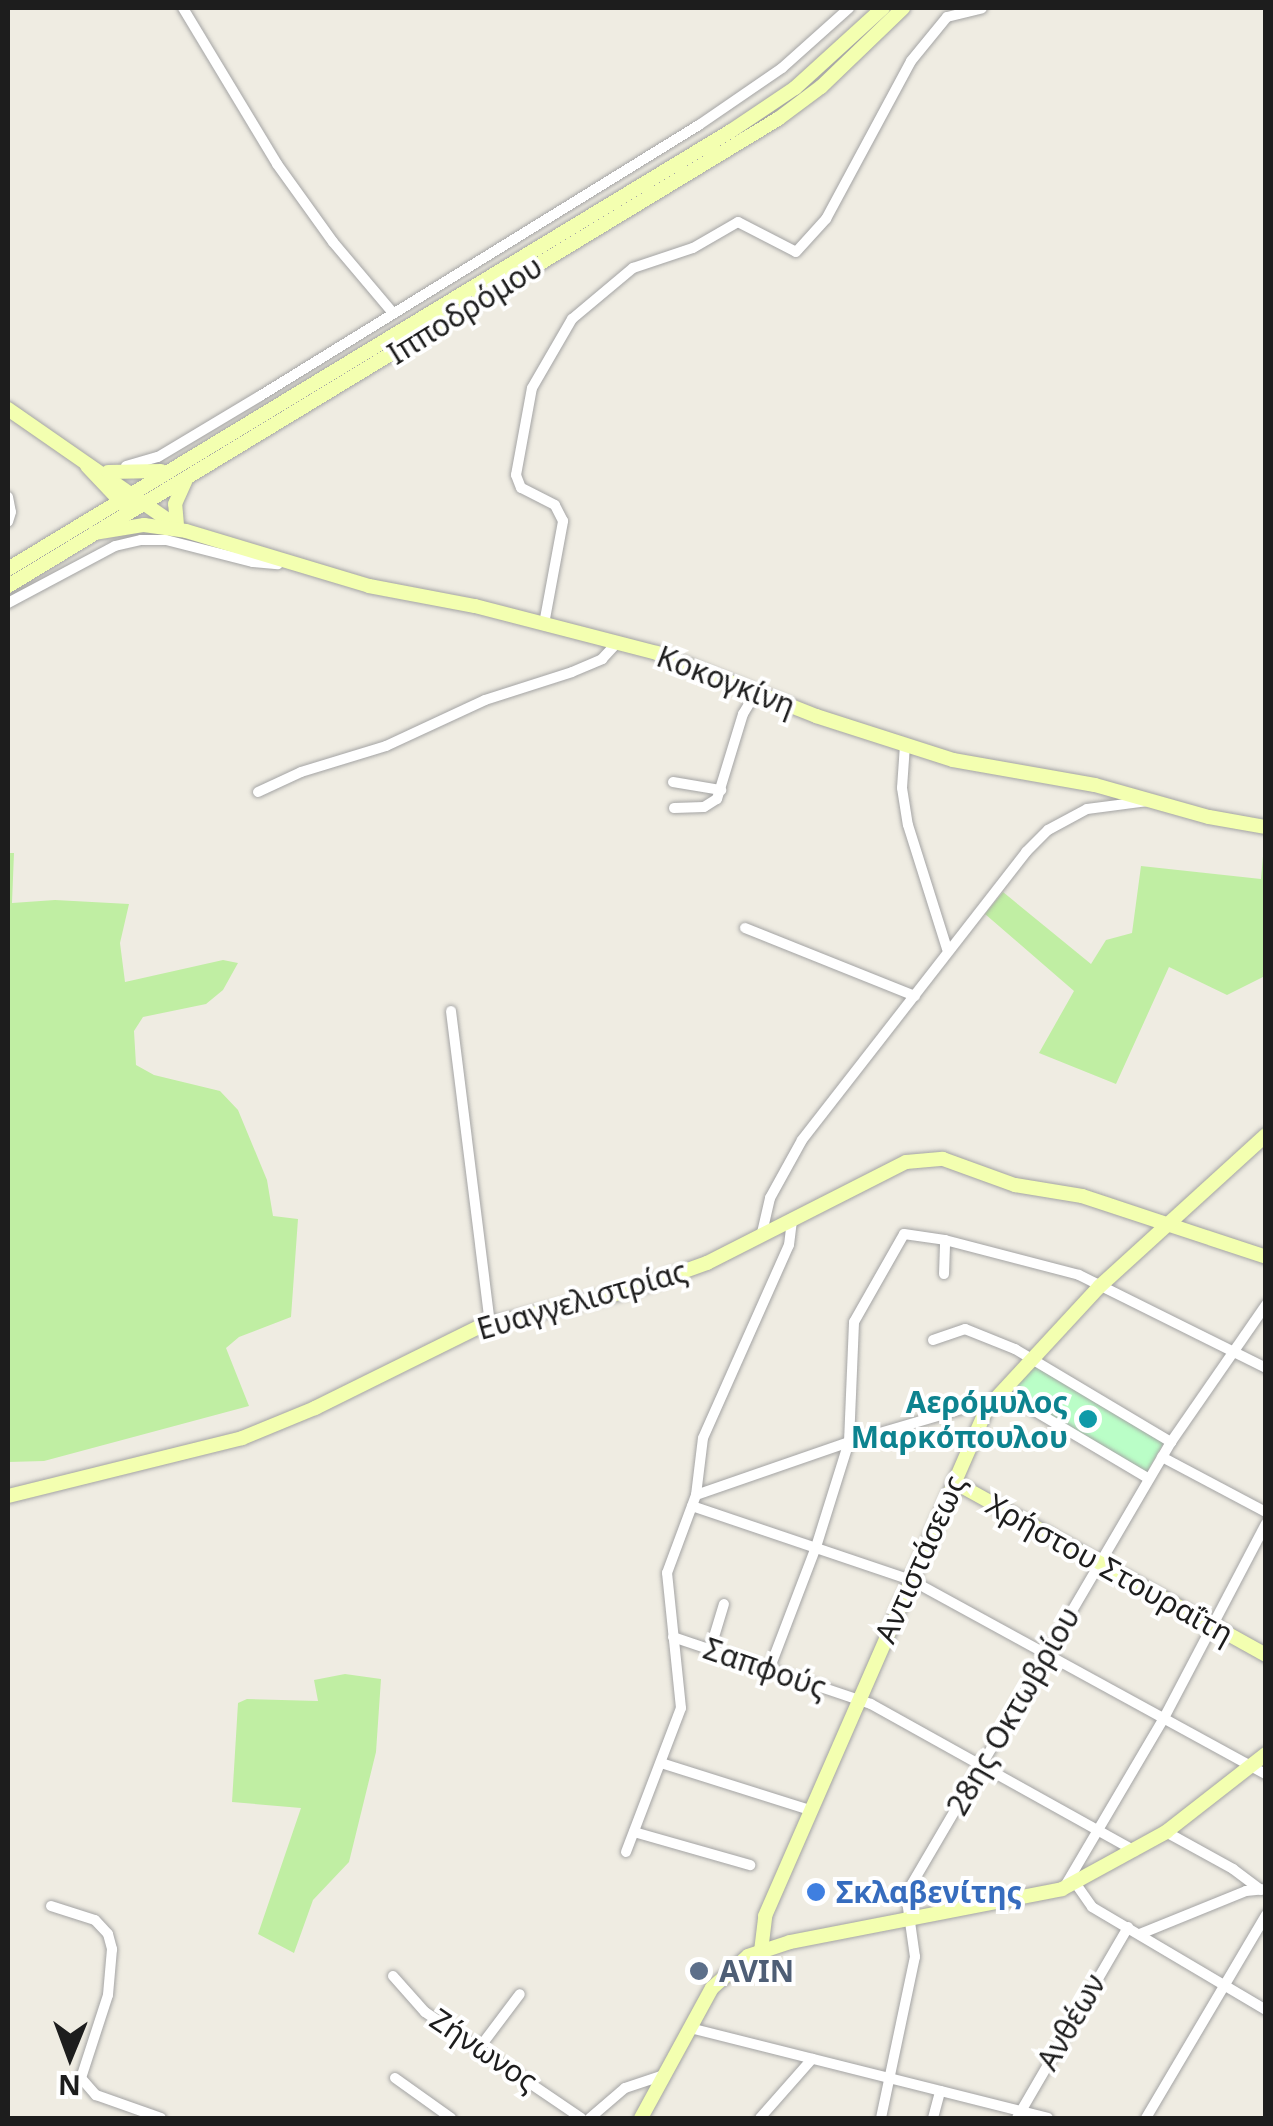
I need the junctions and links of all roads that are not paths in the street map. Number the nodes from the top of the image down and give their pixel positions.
1 (183, 8) edge
2 (849, 8) edge
3 (883, 8) edge
4 (904, 8) edge
5 (982, 8) edge
6 (393, 313) junction
7 (8, 409) edge
8 (168, 470) junction
9 (99, 473) junction
10 (188, 477) junction
11 (125, 496) junction
12 (8, 498) edge
13 (138, 507) junction
14 (8, 522) edge
15 (160, 527) junction
16 (88, 528) junction
17 (181, 528) junction
18 (294, 564) junction
19 (8, 569) edge
20 (8, 586) edge
21 (8, 603) edge
22 (544, 624) junction
23 (618, 642) junction
24 (756, 692) junction
25 (905, 744) junction
26 (674, 782) dead end
27 (720, 790) junction
28 (258, 792) dead end
29 (1150, 800) junction
30 (674, 808) dead end
31 (1266, 828) edge
32 (744, 928) dead end
33 (946, 948) junction
34 (915, 996) junction
35 (451, 1012) dead end
36 (1266, 1135) edge
37 (792, 1222) junction
38 (1171, 1226) junction
39 (760, 1237) junction
40 (945, 1240) junction
41 (1266, 1257) edge
42 (944, 1274) dead end
43 (1100, 1286) junction
44 (1266, 1305) edge
45 (490, 1324) junction
46 (933, 1340) dead end
47 (1234, 1350) junction
48 (1031, 1358) junction
49 (1266, 1368) edge
50 (1000, 1391) junction
51 (988, 1408) junction
52 (849, 1442) junction
53 (1171, 1442) junction
54 (1162, 1457) junction
55 (1150, 1479) junction
56 (954, 1482) junction
57 (8, 1496) edge
58 (694, 1500) junction
59 (1266, 1512) edge
60 (1266, 1524) edge
61 (816, 1547) junction
62 (1100, 1564) junction
63 (910, 1580) junction
64 (724, 1604) dead end
65 (1213, 1626) junction
66 (673, 1637) junction
67 (710, 1650) junction
68 (1047, 1653) junction
69 (1266, 1655) edge
70 (769, 1670) junction
71 (857, 1700) junction
72 (1164, 1718) junction
73 (1266, 1754) edge
74 (662, 1763) junction
75 (982, 1764) junction
76 (1250, 1766) junction
77 (1266, 1774) edge
78 (810, 1810) junction
79 (1100, 1828) junction
80 (634, 1832) junction
81 (1166, 1832) junction
82 (1136, 1851) junction
83 (626, 1852) dead end
84 (750, 1864) dead end
85 (1069, 1886) junction
86 (1263, 1890) edge
87 (51, 1906) dead end
88 (1266, 1915) edge
89 (910, 1919) junction
90 (1128, 1927) junction
91 (1140, 1934) junction
92 (761, 1951) junction
93 (392, 1976) dead end
94 (1225, 1985) junction
95 (520, 1994) dead end
96 (1266, 2010) edge
97 (690, 2028) junction
98 (480, 2047) junction
99 (812, 2059) junction
100 (664, 2075) junction
101 (395, 2078) dead end
102 (891, 2079) junction
103 (940, 2091) junction
104 (1018, 2115) edge
105 (161, 2118) edge
106 (451, 2118) edge
107 (581, 2118) edge
108 (590, 2118) edge
109 (641, 2118) edge
110 (760, 2118) edge
111 (881, 2118) edge
112 (933, 2118) edge
113 (1048, 2118) edge
114 (1146, 2118) edge

1 - 6 street
2 - 6 street
3 - 8 street, Ιπποδρόμου
4 - 10 street, Ιπποδρόμου
5 - 22 street
6 - 9 street
7 - 9 street
8 - 9 street
8 - 11 street, Ιπποδρόμου
9 - 11 street
9 - 16 street
10 - 13 street, Ιπποδρόμου
10 - 17 street
11 - 13 street
11 - 16 street, Ιπποδρόμου
12 - 14 street
13 - 15 street
13 - 16 street, Ιπποδρόμου
13 - 17 street
15 - 16 street
15 - 17 street
16 - 19 street, Ιπποδρόμου
16 - 20 street, Ιπποδρόμου
17 - 18 street, Κοκογκίνη
18 - 21 street
18 - 22 street, Κοκογκίνη
22 - 23 street, Κοκογκίνη
23 - 24 street, Κοκογκίνη
23 - 28 street
24 - 25 street, Κοκογκίνη
24 - 27 street
25 - 29 street, Κοκογκίνη
25 - 33 street
26 - 27 street
27 - 30 street
29 - 31 street, Κοκογκίνη
29 - 33 street
32 - 34 street
33 - 34 street
34 - 39 street
35 - 45 street
36 - 38 street, Αντιστάσεως
37 - 38 street, Ευαγγελιστρίας
37 - 39 street, Ευαγγελιστρίας
37 - 58 street
38 - 41 street, Ευαγγελιστρίας
38 - 43 street, Αντιστάσεως
39 - 45 street, Ευαγγελιστρίας
40 - 42 street
40 - 43 street
40 - 52 street
43 - 47 street
43 - 48 street, Αντιστάσεως
44 - 47 street, 28ης Οκτωβρίου
45 - 57 street, Ευαγγελιστρίας
46 - 48 street
47 - 49 street
47 - 53 street, 28ης Οκτωβρίου
48 - 50 street, Αντιστάσεως
48 - 53 street
50 - 51 street, Αντιστάσεως
50 - 55 street
51 - 52 street
51 - 56 street, Αντιστάσεως
52 - 58 street
52 - 61 street
53 - 54 street, 28ης Οκτωβρίου
54 - 55 street, 28ης Οκτωβρίου
54 - 59 street
55 - 62 street, 28ης Οκτωβρίου
56 - 62 street, Χρήστου Στουραΐτη
56 - 63 street, Αντιστάσεως
58 - 61 street
58 - 66 street
60 - 65 street
61 - 63 street
61 - 70 street
62 - 65 street, Χρήστου Στουραΐτη
62 - 68 street, 28ης Οκτωβρίου
63 - 68 street
63 - 71 street, Αντιστάσεως
64 - 67 street
65 - 69 street, Χρήστου Στουραΐτη
65 - 72 street
66 - 67 street, Σαπφούς
66 - 74 street
67 - 70 street, Σαπφούς
68 - 72 street
68 - 75 street, 28ης Οκτωβρίου
70 - 71 street, Σαπφούς
71 - 75 street, Σαπφούς
71 - 78 street, Αντιστάσεως
72 - 76 street
72 - 79 street
73 - 76 street
74 - 78 street
74 - 80 street
75 - 79 street, Σαπφούς
75 - 89 street, 28ης Οκτωβρίου
76 - 77 street
76 - 81 street
78 - 92 street, Αντιστάσεως
79 - 82 street, Σαπφούς
79 - 85 street
80 - 83 street
80 - 84 street
81 - 82 street
81 - 86 street
82 - 85 street
85 - 89 street
85 - 90 street
86 - 91 street
87 - 105 street
88 - 94 street
89 - 92 street
89 - 102 street, 28ης Οκτωβρίου
90 - 91 street
90 - 104 street, Ανθέων
91 - 94 street
92 - 97 street
93 - 98 street, Ζήνωνος
94 - 96 street
94 - 114 street
95 - 98 street
97 - 99 street
97 - 100 street
98 - 107 street, Ζήνωνος
99 - 102 street
99 - 110 street
100 - 108 street
100 - 109 street
101 - 106 street
102 - 103 street
102 - 111 street, 28ης Οκτωβρίου
103 - 104 street
103 - 112 street
104 - 113 street

